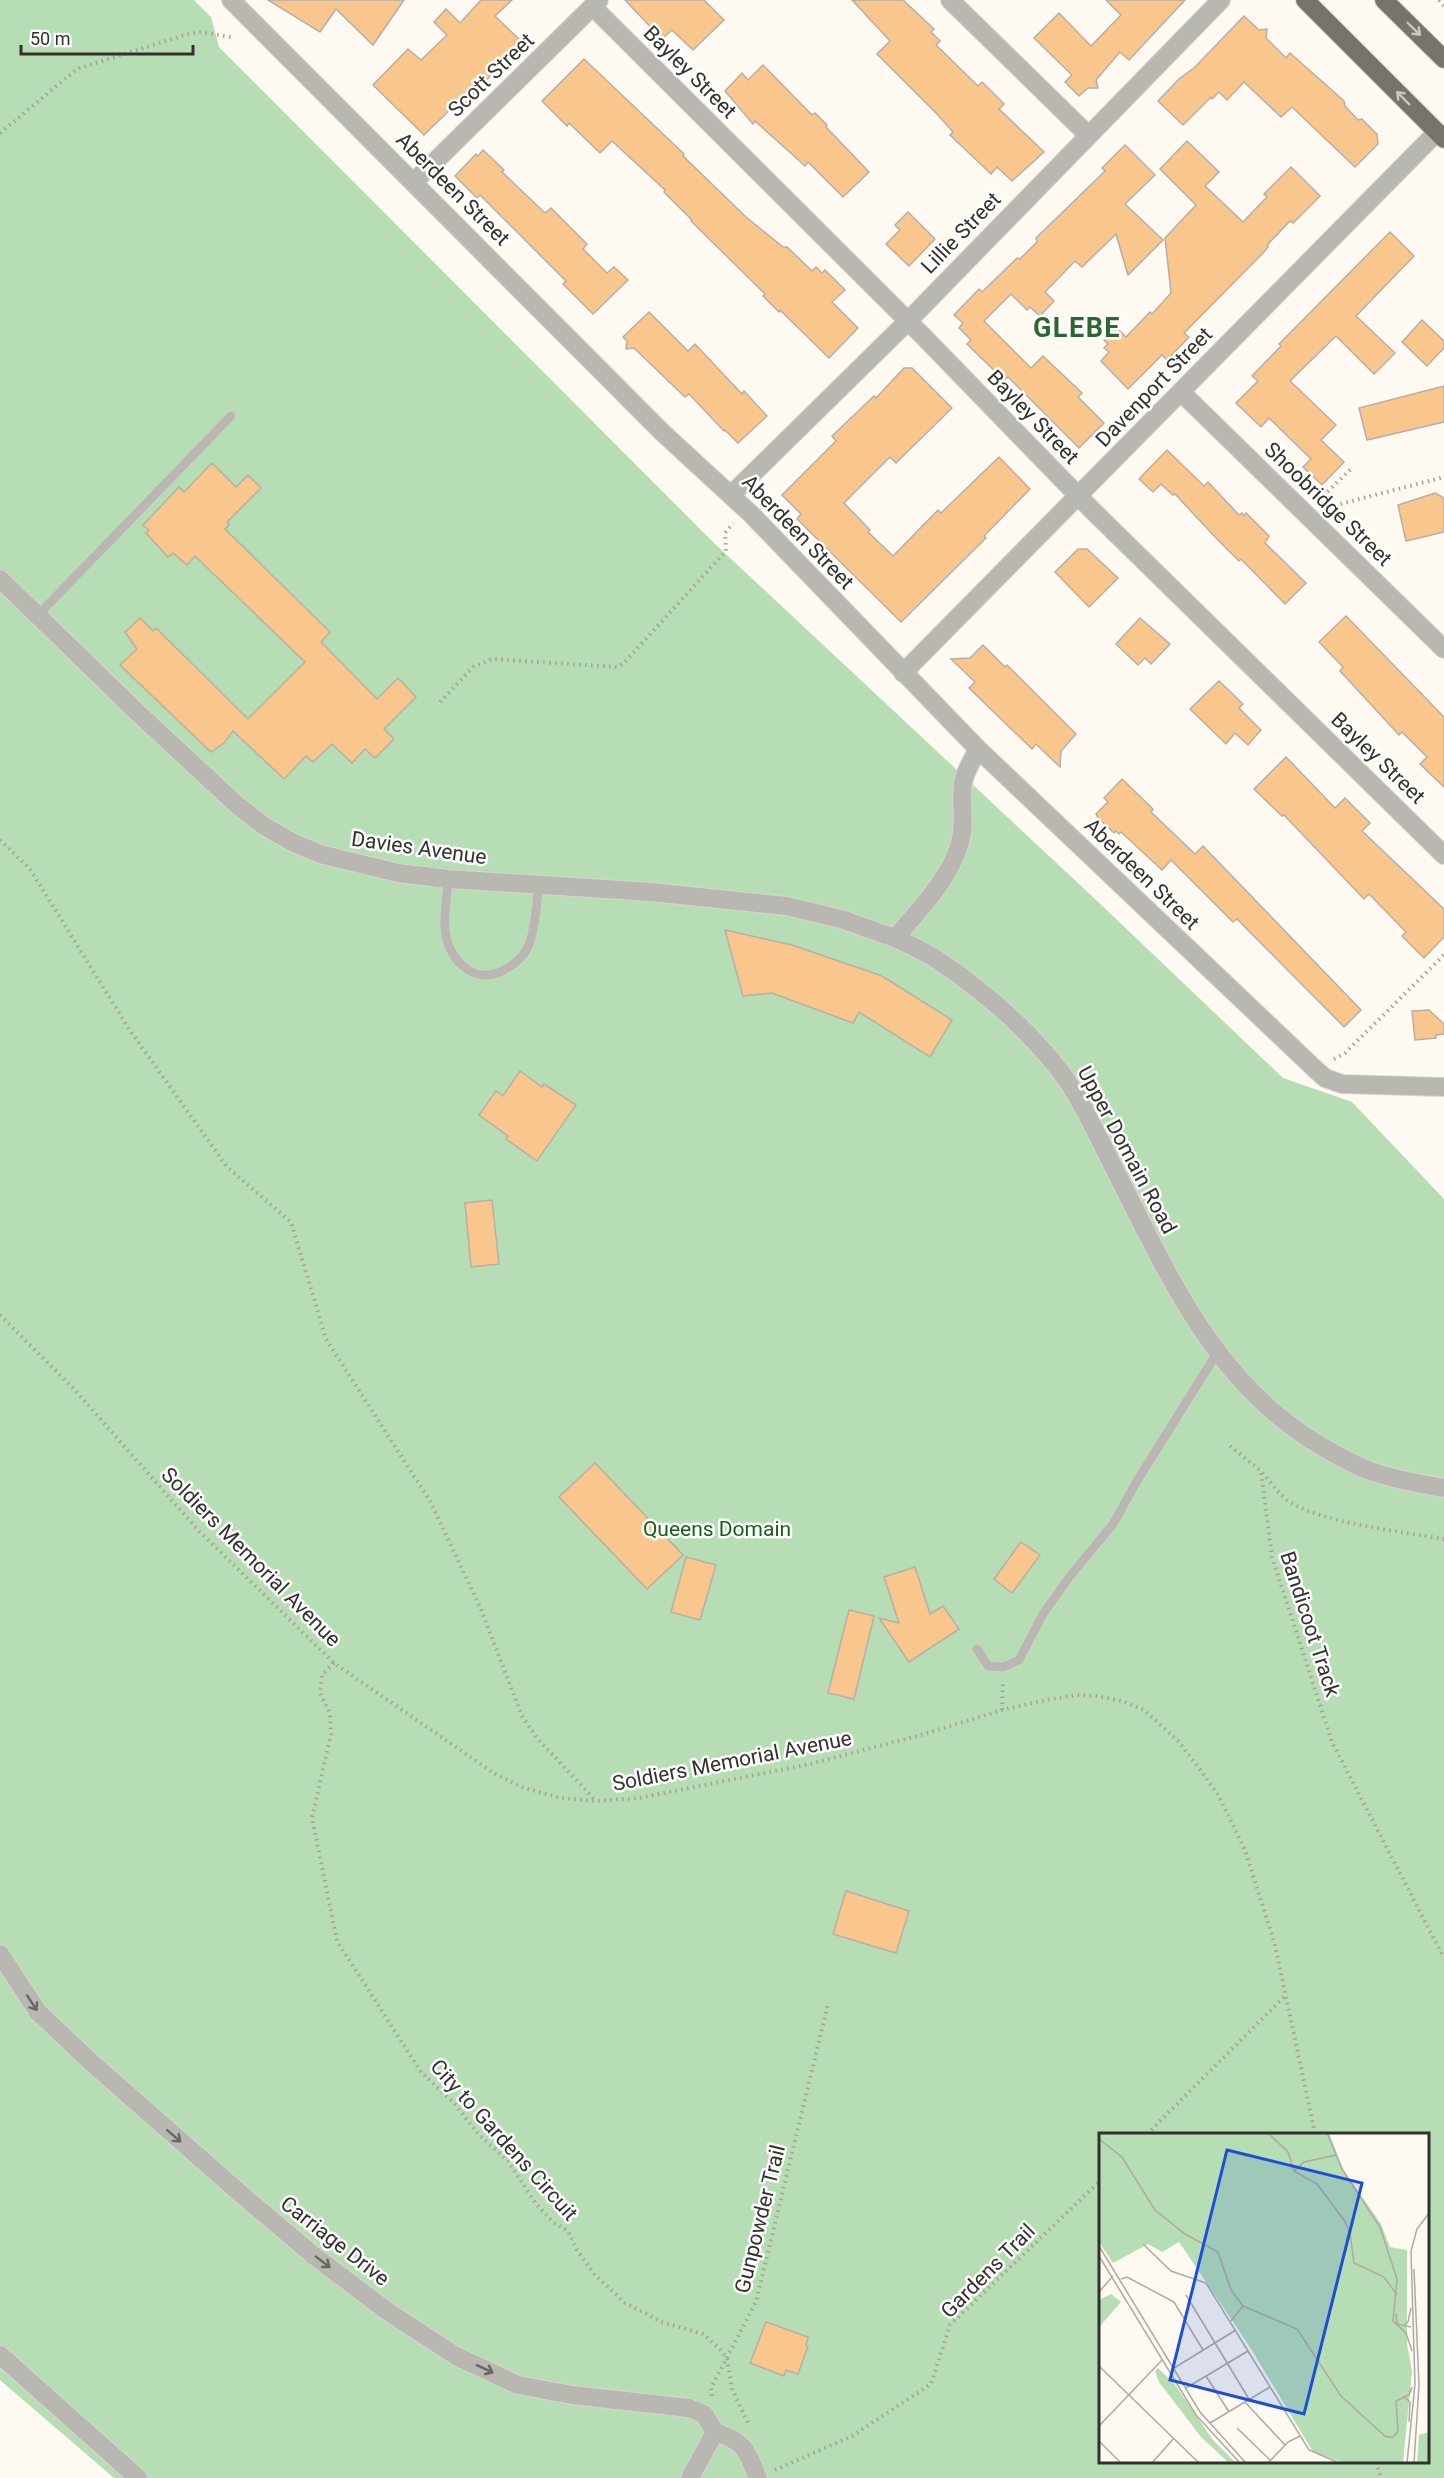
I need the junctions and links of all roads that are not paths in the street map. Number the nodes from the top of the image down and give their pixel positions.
1 (231, 0) edge
2 (950, 0) edge
3 (1221, 0) edge
4 (1305, 0) edge
5 (1384, 0) edge
6 (596, 3) edge
7 (1444, 59) edge
8 (1087, 134) junction
9 (1441, 136) edge
10 (414, 182) junction
11 (908, 321) junction
12 (1181, 392) junction
13 (231, 416) dead end
14 (731, 495) junction
15 (1078, 496) junction
16 (0, 579) edge
17 (38, 615) junction
18 (1444, 649) edge
19 (903, 673) junction
20 (978, 749) junction
21 (1444, 855) edge
22 (448, 879) junction
23 (539, 886) junction
24 (895, 938) junction
25 (1444, 1087) edge
26 (1217, 1353) junction
27 (1444, 1488) edge
28 (977, 1649) dead end
29 (0, 1954) edge
30 (0, 2355) edge
31 (715, 2433) junction
32 (132, 2476) edge
33 (690, 2478) edge
34 (758, 2478) edge

1 - 10 street, Aberdeen Street
2 - 8 street
3 - 8 street, Lillie Street
9 -> 4 highway
5 -> 7 highway
6 - 10 street, Scott Street
6 - 11 street, Bayley Street
8 - 11 street, Lillie Street
9 - 12 street, Davenport Street
10 - 14 street, Aberdeen Street
11 - 14 street, Lillie Street
11 - 15 street, Bayley Street
12 - 15 street, Davenport Street
12 - 18 street, Shoobridge Street
13 - 17 lane
14 - 19 street, Aberdeen Street
15 - 19 street, Davenport Street
15 - 21 street, Bayley Street
16 - 17 street, Davies Avenue
17 - 22 street, Davies Avenue
19 - 20 street, Aberdeen Street
20 - 24 street
20 - 25 street, Aberdeen Street
22 - 23 street, Davies Avenue
22 - 23 lane
23 - 24 street, Davies Avenue
24 - 26 street, Upper Domain Road
26 - 27 street, Upper Domain Road
26 - 28 lane
29 -> 31 street, Carriage Drive
30 - 32 street
31 - 33 street
31 - 34 street

